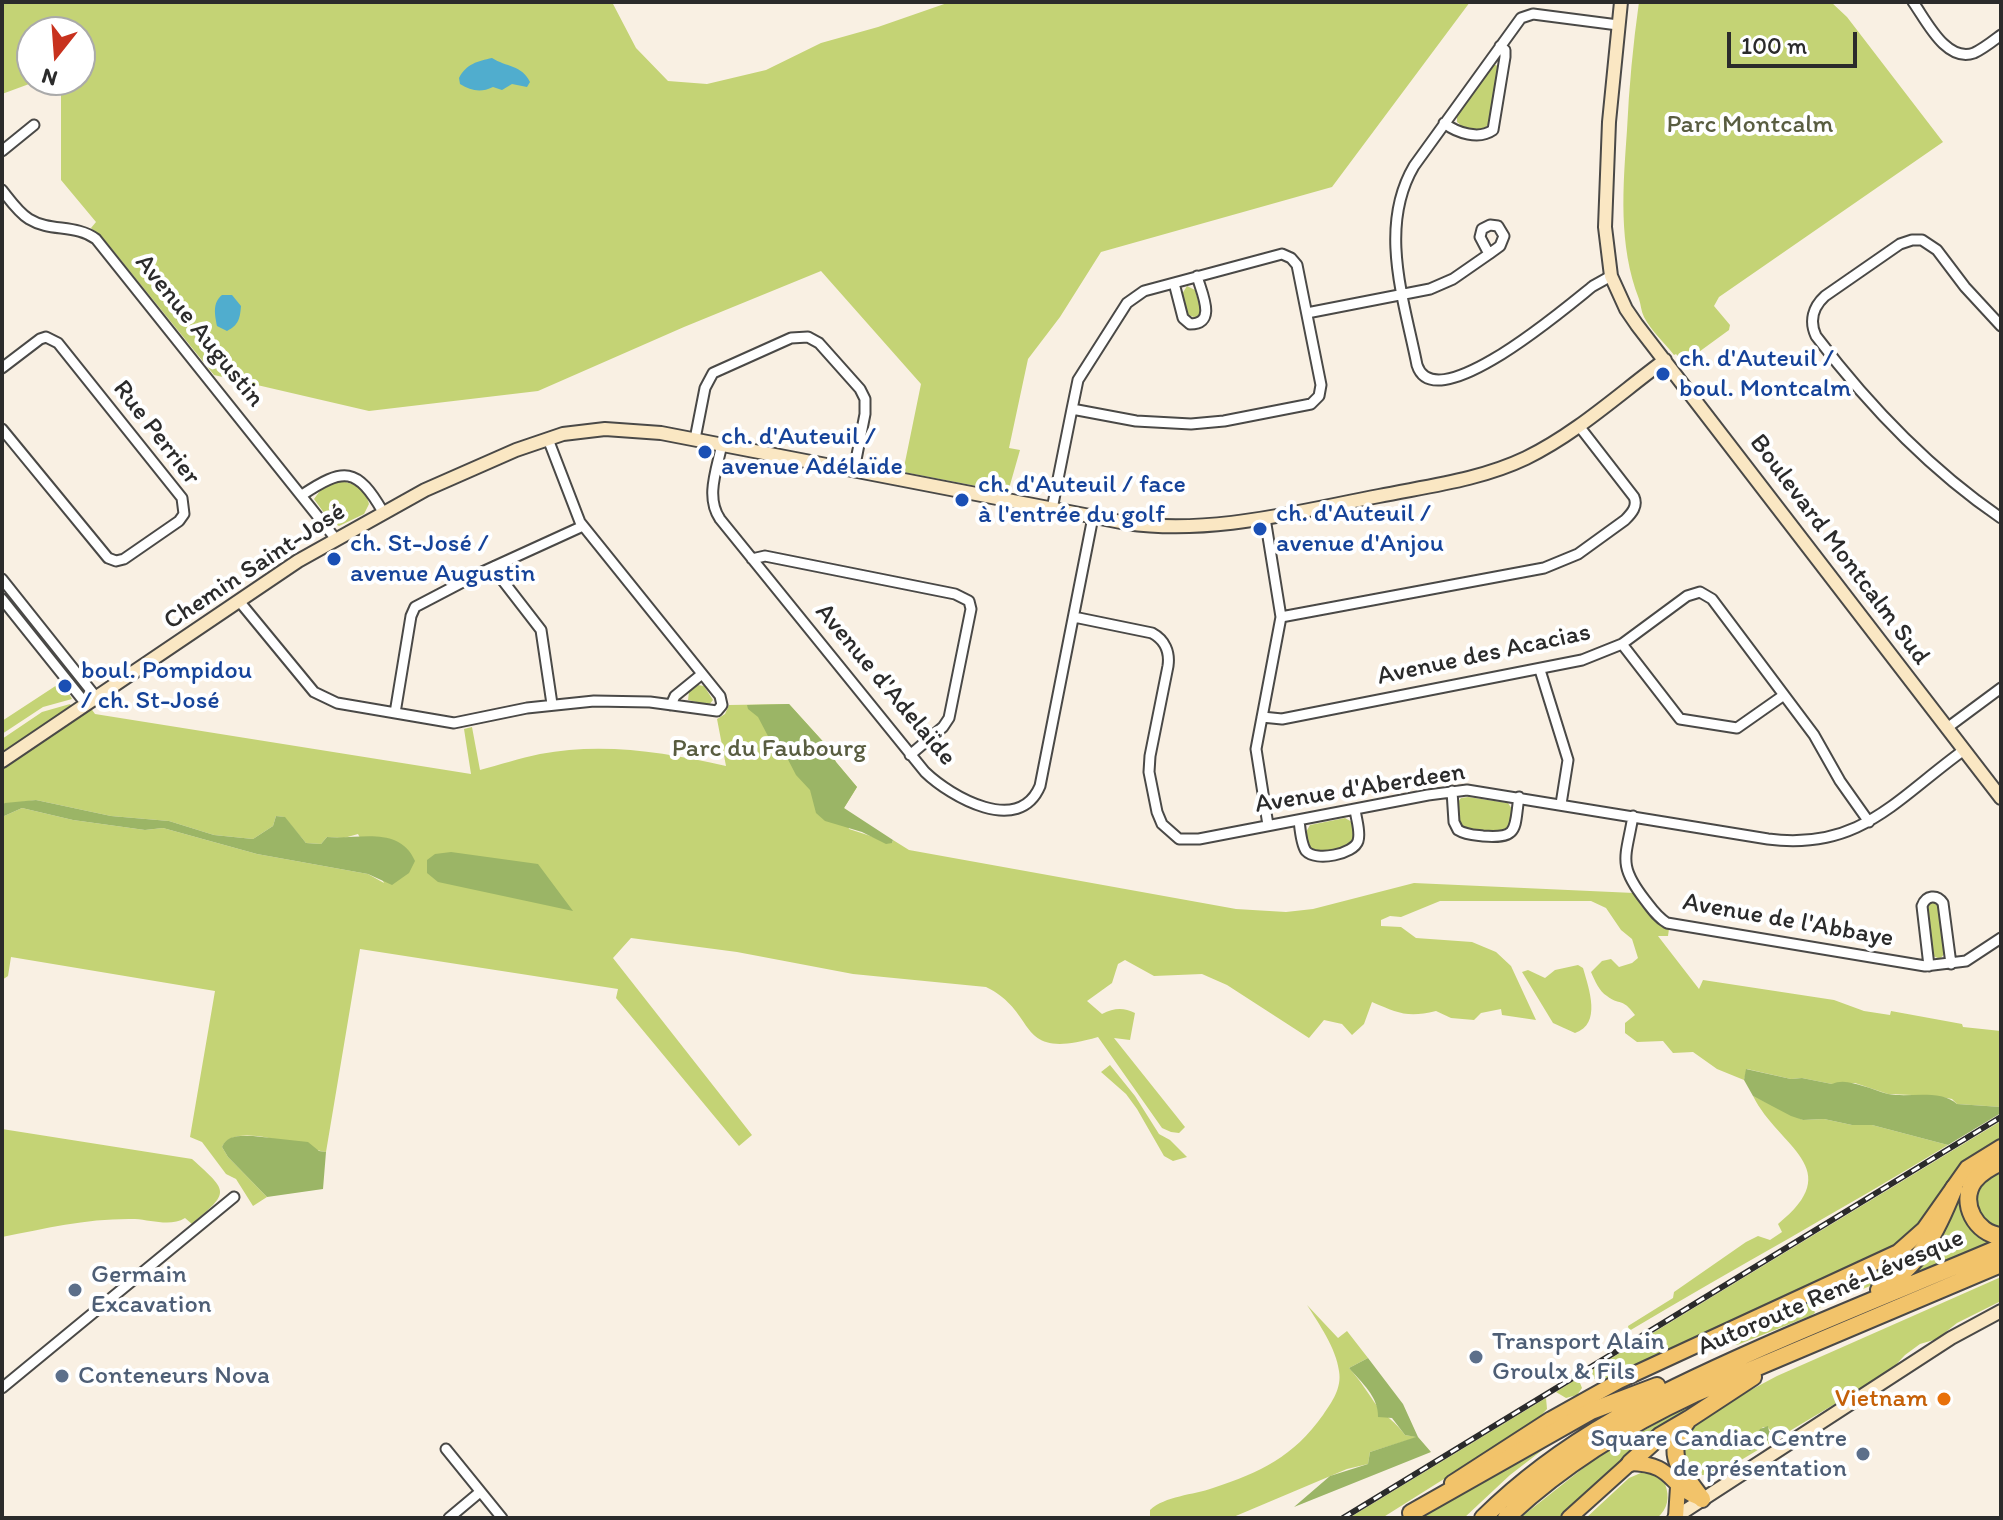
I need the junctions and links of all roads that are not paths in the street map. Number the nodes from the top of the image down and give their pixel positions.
1 (1621, 2) edge
2 (1913, 2) edge
3 (1618, 25) junction
4 (2001, 35) edge
5 (1500, 46) junction
6 (1444, 123) junction
7 (34, 125) dead end
8 (2, 151) edge
9 (2, 190) edge
10 (1489, 254) dead end
11 (1197, 276) junction
12 (1611, 276) junction
13 (1174, 283) junction
14 (1403, 295) junction
15 (1307, 313) junction
16 (2001, 326) edge
17 (1665, 360) junction
18 (2, 368) edge
19 (1072, 409) junction
20 (1579, 426) junction
21 (2, 429) edge
22 (548, 439) junction
23 (695, 439) junction
24 (722, 444) junction
25 (854, 470) junction
26 (302, 495) junction
27 (1052, 509) junction
28 (383, 512) junction
29 (1093, 517) junction
30 (1265, 518) junction
31 (2001, 518) edge
32 (583, 526) junction
33 (335, 538) junction
34 (752, 559) junction
35 (495, 566) junction
36 (2, 579) edge
37 (13, 594) junction
38 (2, 601) edge
39 (239, 601) junction
40 (1074, 617) junction
41 (1281, 617) junction
42 (1622, 644) junction
43 (1540, 670) junction
44 (702, 674) junction
45 (2001, 688) edge
46 (1784, 695) junction
47 (91, 700) junction
48 (552, 704) junction
49 (671, 705) junction
50 (395, 713) junction
51 (1262, 717) junction
52 (1947, 728) junction
53 (1964, 750) junction
54 (910, 755) junction
55 (2, 761) edge
56 (1452, 791) junction
57 (1519, 797) junction
58 (2001, 798) edge
59 (1561, 804) junction
60 (1355, 809) junction
61 (1633, 816) junction
62 (1299, 820) junction
63 (1869, 822) junction
64 (1268, 825) junction
65 (2001, 938) edge
66 (1951, 964) junction
67 (1929, 966) junction
68 (2001, 1147) edge
69 (2001, 1162) edge
70 (1954, 1188) junction
71 (234, 1197) dead end
72 (2001, 1236) edge
73 (2001, 1247) edge
74 (2001, 1264) edge
75 (2001, 1311) edge
76 (1829, 1319) junction
77 (1777, 1361) junction
78 (1712, 1370) junction
79 (2, 1388) edge
80 (1689, 1419) junction
81 (446, 1449) dead end
82 (1630, 1463) junction
83 (1678, 1487) junction
84 (480, 1492) junction
85 (1702, 1499) junction
86 (1407, 1516) edge
87 (1675, 1517) edge
88 (449, 1518) edge
89 (502, 1518) edge
90 (1483, 1518) edge
91 (1506, 1518) edge
92 (1569, 1518) edge

1 - 3 street, Boulevard Montcalm Sud
2 - 4 street
3 - 5 street
3 - 12 street, Boulevard Montcalm Sud
5 - 6 street
5 - 6 street
6 - 14 street
7 - 8 street
9 - 26 street, Avenue Augustin
10 - 14 street
11 - 13 street
11 - 13 street
11 - 15 street
12 - 14 street
12 - 17 street, Boulevard Montcalm Sud
13 - 19 street
14 - 15 street
15 - 19 street
16 - 31 street
17 - 20 street, Chemin Saint-José
17 - 52 street, Boulevard Montcalm Sud
18 - 21 street, Rue Perrier
19 - 27 street
20 - 30 street, Chemin Saint-José
20 - 41 street
22 - 23 street, Chemin Saint-José
22 - 28 street, Chemin Saint-José
22 - 32 street
23 - 24 street, Chemin Saint-José
23 - 25 street
24 - 25 street, Chemin Saint-José
24 - 34 street, Avenue d'Adelaïde
25 - 27 street, Chemin Saint-José
26 - 28 street
26 - 33 street, Avenue Augustin
27 - 29 street, Chemin Saint-José
28 - 33 street, Chemin Saint-José
29 - 30 street, Chemin Saint-José
29 - 40 street, Avenue d'Adelaïde
30 - 41 street
32 - 35 street
32 - 44 street
33 - 39 street, Chemin Saint-José
34 - 54 street, Avenue d'Adelaïde
34 - 54 street
35 - 48 street
35 - 50 street
36 - 37 street
37 - 38 street
37 - 47 street
38 - 47 street
39 - 47 street, Chemin Saint-José
39 - 50 street
40 - 54 street, Avenue d'Adelaïde
40 - 64 street, Avenue d'Aberdeen
41 - 51 street
42 - 43 street, Avenue des Acacias
42 - 46 street
42 - 46 street, Avenue des Acacias
43 - 51 street, Avenue des Acacias
43 - 59 street
44 - 49 street
44 - 49 street
45 - 52 street
46 - 63 street, Avenue des Acacias
47 - 55 street, Chemin Saint-José
48 - 49 street
48 - 50 street
51 - 64 street
52 - 53 street, Boulevard Montcalm Sud
53 - 58 street, Boulevard Montcalm Sud
53 - 63 street, Avenue d'Aberdeen
56 - 57 street, Avenue d'Aberdeen
56 - 57 street
56 - 60 street, Avenue d'Aberdeen
57 - 59 street, Avenue d'Aberdeen
59 - 61 street, Avenue d'Aberdeen
60 - 62 street, Avenue d'Aberdeen
60 - 62 street
61 - 63 street, Avenue d'Aberdeen
61 - 67 street, Avenue de l'Abbaye
62 - 64 street, Avenue d'Aberdeen
65 - 66 street, Avenue de l'Abbaye
66 - 67 street, Avenue de l'Abbaye
66 - 67 street, Avenue de l'Abbaye
68 - 70 main road
69 - 72 highway
70 - 76 highway
70 - 86 main road
71 - 79 street
73 - 76 highway, Autoroute René-Lévesque
74 - 77 highway, Autoroute René-Lévesque
75 - 85 street
76 - 78 highway, Autoroute René-Lévesque
77 - 80 highway
77 - 91 highway, Autoroute René-Lévesque
78 - 86 highway
78 - 90 highway, Autoroute René-Lévesque
80 - 82 highway
80 - 85 highway
81 - 84 street
82 - 83 main road
82 - 92 main road
83 - 85 main road
83 - 87 main road
84 - 88 street
84 - 89 street
85 - 87 street

